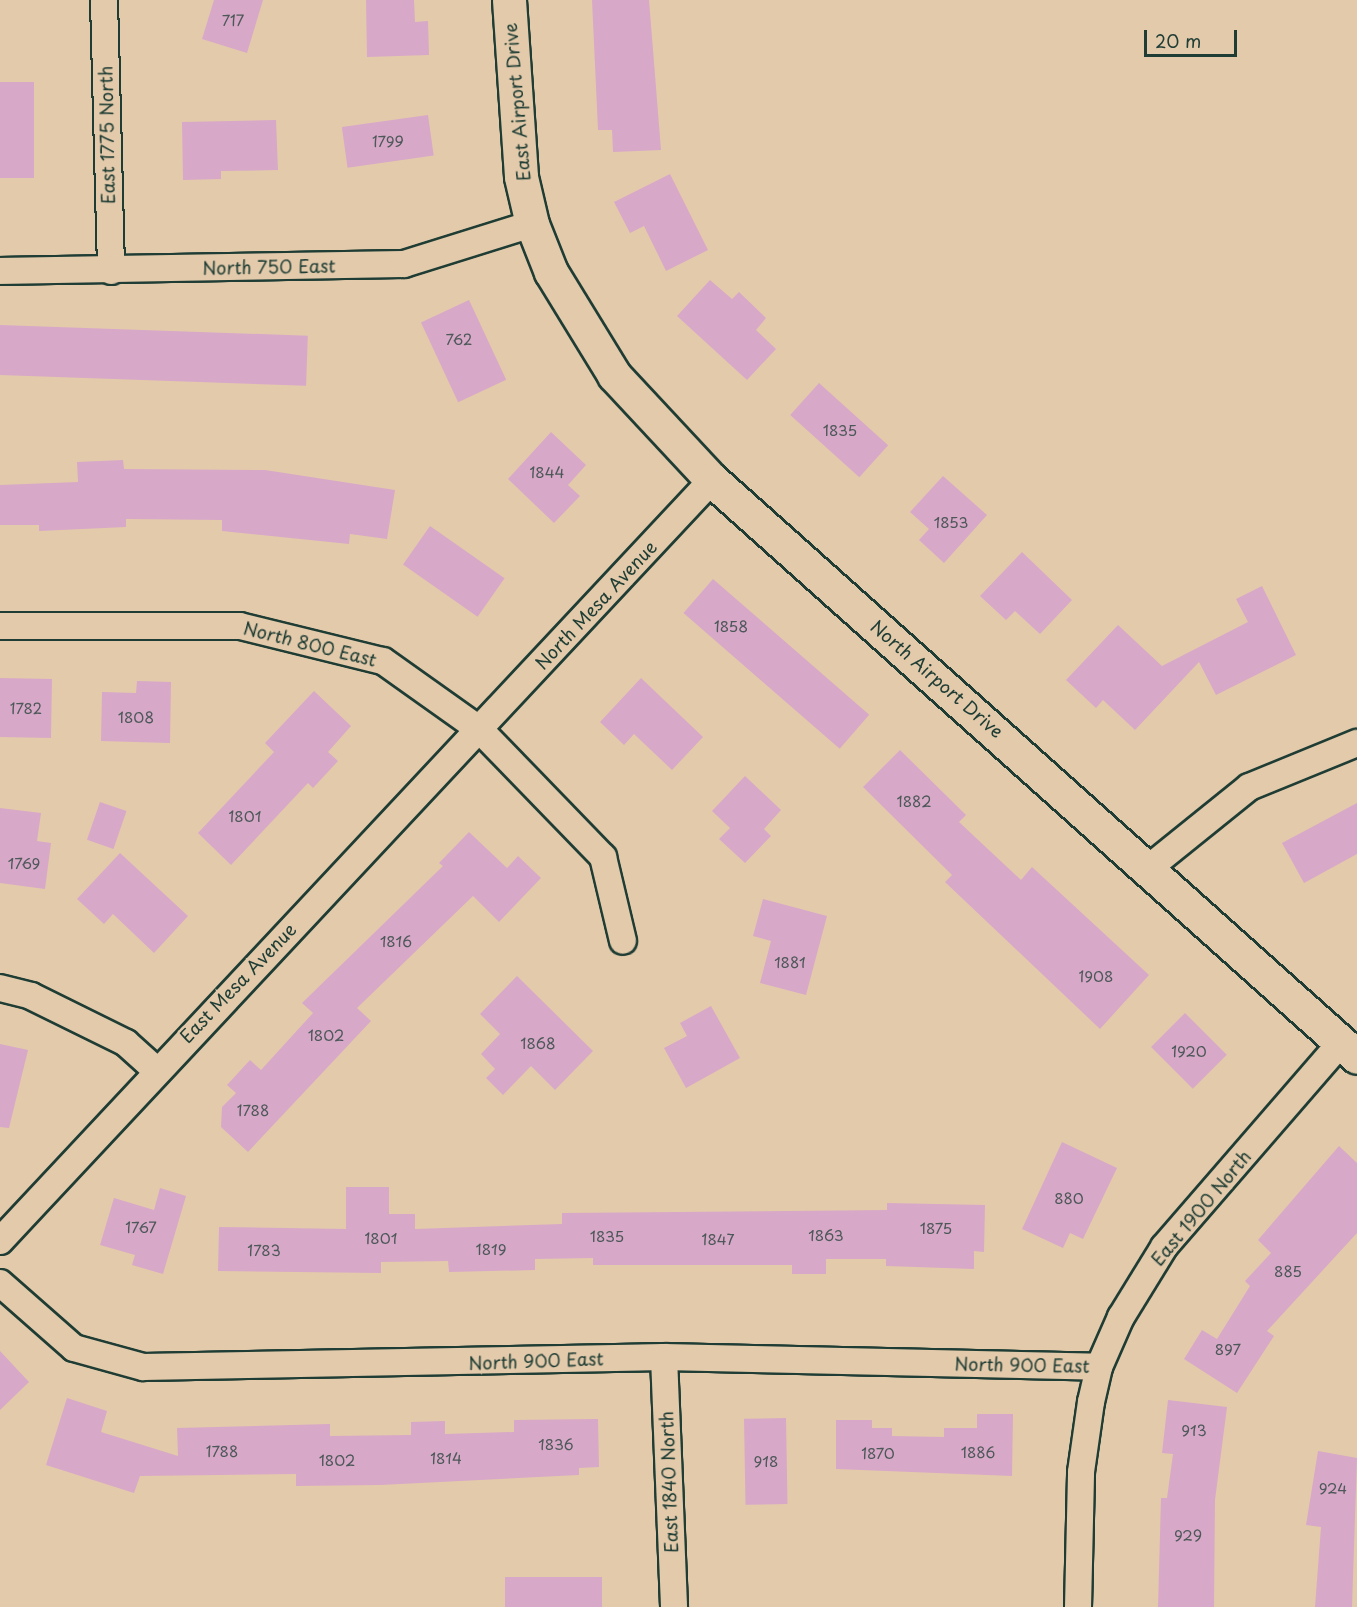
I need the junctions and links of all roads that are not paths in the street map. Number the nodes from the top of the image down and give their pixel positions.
1 (104, 0) edge
2 (509, 0) edge
3 (532, 224) junction
4 (111, 271) junction
5 (0, 272) edge
6 (551, 272) joint
7 (712, 480) junction
8 (0, 626) edge
9 (480, 730) junction
10 (1357, 743) edge
11 (1150, 867) junction
12 (623, 941) dead end
13 (0, 988) edge
14 (1349, 1050) edge
15 (156, 1070) junction
16 (0, 1241) edge
17 (0, 1283) edge
18 (664, 1357) junction
19 (1099, 1367) junction
20 (674, 1607) edge
21 (1078, 1607) edge

1 - 4 street, East 1775 North
2 - 3 street, East Airport Drive
3 - 4 street, North 750 East
3 - 6 street, East Airport Drive
4 - 5 street, North 750 East
6 - 7 street, North Airport Drive
7 - 9 street, North Mesa Avenue
7 - 11 street, North Airport Drive
8 - 9 street, North 800 East
9 - 12 street, North 800 East
9 - 15 street, East Mesa Avenue
10 - 11 street
11 - 14 street, North Airport Drive
13 - 15 street
14 - 19 street, East 1900 North
15 - 16 street, East Mesa Avenue
17 - 18 street, North 900 East
18 - 19 street, North 900 East
18 - 20 street, East 1840 North
19 - 21 street, East 1900 North

